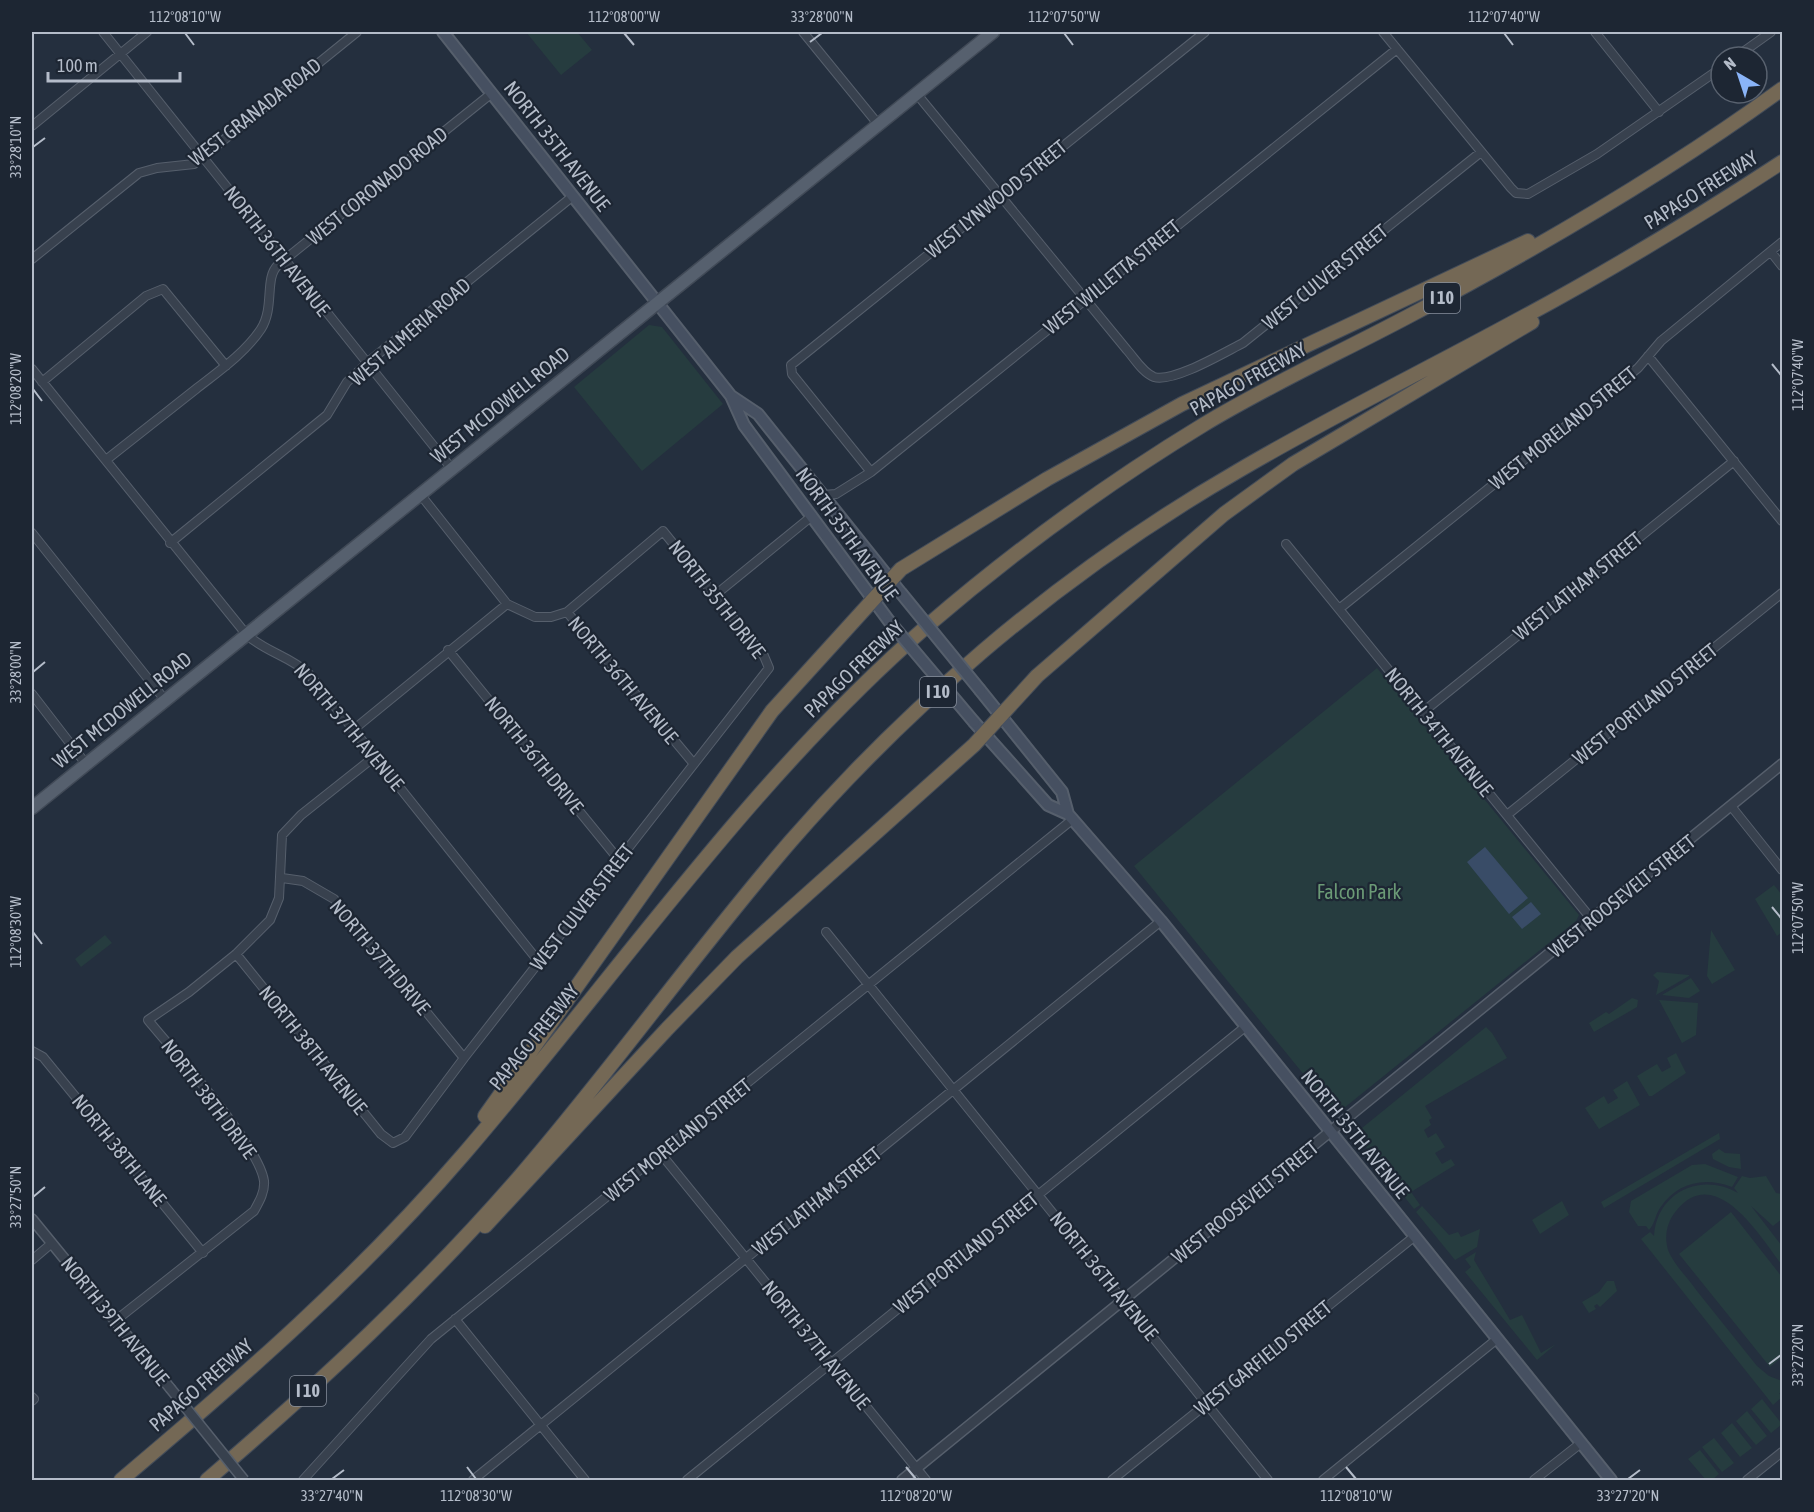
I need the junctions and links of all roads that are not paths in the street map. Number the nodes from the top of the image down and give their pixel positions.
1 (103, 32) edge
2 (147, 32) edge
3 (357, 32) edge
4 (443, 32) edge
5 (803, 32) edge
6 (993, 32) edge
7 (1205, 32) edge
8 (1383, 32) edge
9 (1594, 32) edge
10 (1771, 32) edge
11 (1753, 45) edge
12 (1397, 49) junction
13 (120, 53) junction
14 (1709, 77) edge
15 (1782, 89) edge
16 (492, 93) junction
17 (916, 93) junction
18 (1659, 112) junction
19 (878, 124) junction
20 (32, 126) edge
21 (1481, 152) junction
22 (202, 156) junction
23 (1782, 162) edge
24 (573, 196) junction
25 (1000, 196) junction
26 (1593, 212) junction
27 (1782, 242) edge
28 (1771, 252) junction
29 (32, 259) edge
30 (285, 260) junction
31 (1620, 264) junction
32 (1782, 266) edge
33 (1085, 299) junction
34 (657, 303) junction
35 (1648, 356) junction
36 (367, 363) junction
37 (226, 366) junction
38 (32, 369) edge
39 (42, 382) junction
40 (731, 396) junction
41 (106, 460) junction
42 (1734, 461) junction
43 (452, 469) junction
44 (871, 472) junction
45 (420, 494) junction
46 (823, 495) junction
47 (812, 516) junction
48 (1782, 521) edge
49 (32, 533) edge
50 (170, 543) junction
51 (1286, 544) dead end
52 (891, 580) junction
53 (1782, 593) edge
54 (714, 596) junction
55 (507, 604) junction
56 (876, 604) junction
57 (1339, 609) junction
58 (567, 612) junction
59 (246, 634) junction
60 (448, 650) junction
61 (769, 668) joint
62 (32, 694) edge
63 (165, 700) junction
64 (995, 710) junction
65 (1423, 712) junction
66 (353, 730) junction
67 (984, 734) junction
68 (374, 757) junction
69 (86, 764) junction
70 (694, 764) junction
71 (1782, 764) edge
72 (1731, 806) junction
73 (32, 808) edge
74 (1507, 815) junction
75 (1070, 816) junction
76 (619, 860) junction
77 (1782, 870) edge
78 (282, 878) junction
79 (1161, 921) junction
80 (1593, 921) junction
81 (826, 932) dead end
82 (236, 954) junction
83 (539, 962) junction
84 (870, 985) junction
85 (1245, 1027) junction
86 (32, 1051) edge
87 (464, 1058) junction
88 (954, 1090) junction
89 (1330, 1132) junction
90 (393, 1143) joint
91 (661, 1154) junction
92 (1038, 1195) junction
93 (406, 1218) junction
94 (32, 1219) edge
95 (1415, 1236) junction
96 (52, 1243) junction
97 (203, 1253) junction
98 (746, 1258) junction
99 (32, 1260) edge
100 (407, 1299) junction
101 (1124, 1300) junction
102 (455, 1319) junction
103 (115, 1322) junction
104 (1497, 1339) junction
105 (831, 1363) junction
106 (1207, 1404) junction
107 (542, 1426) junction
108 (1581, 1443) junction
109 (1782, 1452) edge
110 (916, 1469) junction
111 (122, 1480) edge
112 (207, 1480) edge
113 (244, 1480) edge
114 (303, 1480) edge
115 (473, 1480) edge
116 (585, 1480) edge
117 (687, 1480) edge
118 (902, 1480) edge
119 (926, 1480) edge
120 (1112, 1480) edge
121 (1268, 1480) edge
122 (1323, 1480) edge
123 (1534, 1480) edge
124 (1611, 1480) edge
125 (1747, 1480) edge

1 - 13 street, NORTH 36TH AVENUE
2 - 13 street
3 - 22 street, WEST GRANADA ROAD
4 - 16 main road, NORTH 35TH AVENUE
5 - 19 street
6 - 17 main road, WEST MCDOWELL ROAD
7 - 25 street, WEST LYNWOOD STREET
8 - 12 street
9 - 18 street
10 - 11 street
12 - 21 street
12 - 33 street, WEST WILLETTA STREET
13 - 20 street
13 - 22 street, NORTH 36TH AVENUE
14 - 18 street
15 - 26 highway, PAPAGO FREEWAY / I 10
16 - 24 main road, NORTH 35TH AVENUE
16 - 30 street, WEST CORONADO ROAD
17 - 19 main road, WEST MCDOWELL ROAD
17 - 25 street
18 - 21 street
19 - 34 main road, WEST MCDOWELL ROAD
21 - 33 street, WEST CULVER STREET
22 - 29 street, WEST GRANADA ROAD
22 - 30 street, NORTH 36TH AVENUE
23 - 31 highway, PAPAGO FREEWAY / I 10
24 - 34 main road, NORTH 35TH AVENUE
24 - 36 street, WEST ALMERIA ROAD
25 - 33 street
25 - 44 street, WEST LYNWOOD STREET
26 - 52 highway
26 - 93 highway, PAPAGO FREEWAY / I 10
27 - 28 street, WEST MORELAND STREET
28 - 32 street
28 - 35 street, WEST MORELAND STREET
30 - 36 street, NORTH 36TH AVENUE
30 - 37 street, WEST CORONADO ROAD
31 - 64 highway
31 - 100 highway, PAPAGO FREEWAY / I 10
33 - 44 street, WEST WILLETTA STREET
34 - 40 main road, NORTH 35TH AVENUE
34 - 43 main road, WEST MCDOWELL ROAD
35 - 42 street
35 - 57 street, WEST MORELAND STREET
36 - 43 street, NORTH 36TH AVENUE
36 - 50 street, WEST ALMERIA ROAD
37 - 39 street
37 - 41 street, WEST CORONADO ROAD
38 - 39 street, NORTH 37TH AVENUE
39 - 41 street, NORTH 37TH AVENUE
40 - 46 main road, NORTH 35TH AVENUE
40 - 47 main road, NORTH 35TH AVENUE
41 - 50 street, NORTH 37TH AVENUE
42 - 48 street
42 - 65 street, WEST LATHAM STREET
43 - 45 main road, WEST MCDOWELL ROAD
44 - 46 street, WEST WILLETTA STREET
45 - 55 street, NORTH 36TH AVENUE
45 - 59 main road, WEST MCDOWELL ROAD
46 - 52 main road, NORTH 35TH AVENUE
47 - 54 street
47 - 56 main road, NORTH 35TH AVENUE
49 - 63 street
50 - 59 street, NORTH 37TH AVENUE
51 - 57 street, NORTH 34TH AVENUE
52 - 56 highway
52 - 64 main road, NORTH 35TH AVENUE, bridge
53 - 74 street, WEST PORTLAND STREET
54 - 58 street, NORTH 35TH DRIVE
54 - 61 street, NORTH 35TH DRIVE
55 - 58 street, NORTH 36TH AVENUE
55 - 60 street
56 - 67 main road, NORTH 35TH AVENUE, bridge
56 - 93 highway
57 - 65 street, NORTH 34TH AVENUE
58 - 70 street, NORTH 36TH AVENUE
59 - 63 main road, WEST MCDOWELL ROAD
59 - 66 street, NORTH 37TH AVENUE
60 - 66 street
60 - 76 street, NORTH 36TH DRIVE
61 - 70 street, WEST CULVER STREET
62 - 69 street
63 - 69 main road, WEST MCDOWELL ROAD
64 - 67 highway
64 - 75 main road, NORTH 35TH AVENUE
65 - 74 street, NORTH 34TH AVENUE
66 - 68 street, NORTH 37TH AVENUE
67 - 75 main road, NORTH 35TH AVENUE
67 - 100 highway
68 - 78 street
68 - 83 street, NORTH 37TH AVENUE
69 - 73 main road, WEST MCDOWELL ROAD
70 - 76 street, WEST CULVER STREET
71 - 72 street, WEST ROOSEVELT STREET
72 - 77 street
72 - 80 street, WEST ROOSEVELT STREET
74 - 80 street, NORTH 34TH AVENUE
75 - 79 main road, NORTH 35TH AVENUE
75 - 84 street, WEST MORELAND STREET
76 - 83 street, WEST CULVER STREET
78 - 82 street
78 - 87 street, NORTH 37TH DRIVE
79 - 85 main road, NORTH 35TH AVENUE
79 - 88 street, WEST LATHAM STREET
80 - 89 street, WEST ROOSEVELT STREET
81 - 84 street, NORTH 36TH AVENUE
82 - 90 street, NORTH 38TH AVENUE
82 - 97 street, NORTH 38TH DRIVE
83 - 87 street, WEST CULVER STREET
84 - 88 street, NORTH 36TH AVENUE
84 - 91 street, WEST MORELAND STREET
85 - 89 main road, NORTH 35TH AVENUE
85 - 92 street, WEST PORTLAND STREET
86 - 97 street, NORTH 38TH LANE
87 - 90 street, WEST CULVER STREET
88 - 92 street, NORTH 36TH AVENUE
88 - 98 street, WEST LATHAM STREET
89 - 95 main road, NORTH 35TH AVENUE
89 - 101 street, WEST ROOSEVELT STREET
91 - 98 street, NORTH 37TH AVENUE
91 - 102 street, WEST MORELAND STREET
92 - 101 street, NORTH 36TH AVENUE
92 - 105 street, WEST PORTLAND STREET
93 - 111 highway, PAPAGO FREEWAY / I 10
94 - 96 street, NORTH 39TH AVENUE
95 - 104 main road, NORTH 35TH AVENUE
95 - 106 street, WEST GARFIELD STREET
96 - 99 street
96 - 103 street, NORTH 39TH AVENUE
97 - 103 street
98 - 105 street, NORTH 37TH AVENUE
98 - 107 street, WEST LATHAM STREET
100 - 112 highway, PAPAGO FREEWAY / I 10
101 - 106 street, NORTH 36TH AVENUE
101 - 110 street, WEST ROOSEVELT STREET
102 - 107 street
102 - 114 street, WEST MORELAND STREET
103 - 113 street, NORTH 39TH AVENUE, bridge
104 - 108 main road, NORTH 35TH AVENUE
104 - 122 street
105 - 110 street, NORTH 37TH AVENUE
105 - 117 street, WEST PORTLAND STREET
106 - 120 street, WEST GARFIELD STREET
106 - 121 street, NORTH 36TH AVENUE
107 - 115 street, WEST LATHAM STREET
107 - 116 street
108 - 123 street
108 - 124 main road, NORTH 35TH AVENUE
109 - 125 street
110 - 118 street, WEST ROOSEVELT STREET
110 - 119 street, NORTH 37TH AVENUE

